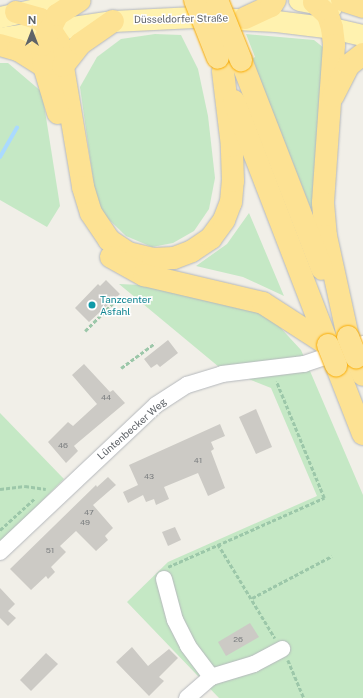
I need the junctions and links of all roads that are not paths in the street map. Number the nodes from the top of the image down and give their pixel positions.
1 (75, 0) edge
2 (80, 0) edge
3 (195, 0) edge
4 (217, 0) edge
5 (275, 0) edge
6 (342, 0) edge
7 (307, 1) edge
8 (363, 7) edge
9 (363, 11) edge
10 (8, 14) edge
11 (245, 18) junction
12 (113, 21) junction
13 (332, 28) junction
14 (50, 29) junction
15 (363, 35) edge
16 (0, 38) edge
17 (0, 45) edge
18 (363, 54) edge
19 (220, 65) junction
20 (53, 66) junction
21 (328, 108) junction
22 (328, 345) junction
23 (357, 354) edge
24 (363, 434) edge
25 (0, 552) edge
26 (167, 572) road end
27 (282, 649) road end
28 (211, 678) junction
29 (187, 698) edge

1 - 10 main road
2 - 14 highway
3 - 19 highway, bridge
4 - 23 highway, bridge
5 - 11 highway
6 - 8 highway
7 - 9 main road
7 - 13 highway
10 - 14 highway
11 - 12 main road, Düsseldorfer Straße
11 - 13 main road, Düsseldorfer Straße
12 - 14 main road, Düsseldorfer Straße
12 - 20 highway
13 - 15 main road, Düsseldorfer Straße
13 - 21 highway
14 - 16 main road, Düsseldorfer Straße
14 - 20 highway
17 - 20 highway
18 - 21 highway
19 - 20 highway
19 - 22 highway
20 - 22 highway
21 - 23 highway
22 - 24 highway, bridge
23 - 25 street, Lüntenbecker Weg
26 - 28 street
27 - 28 street
28 - 29 street

